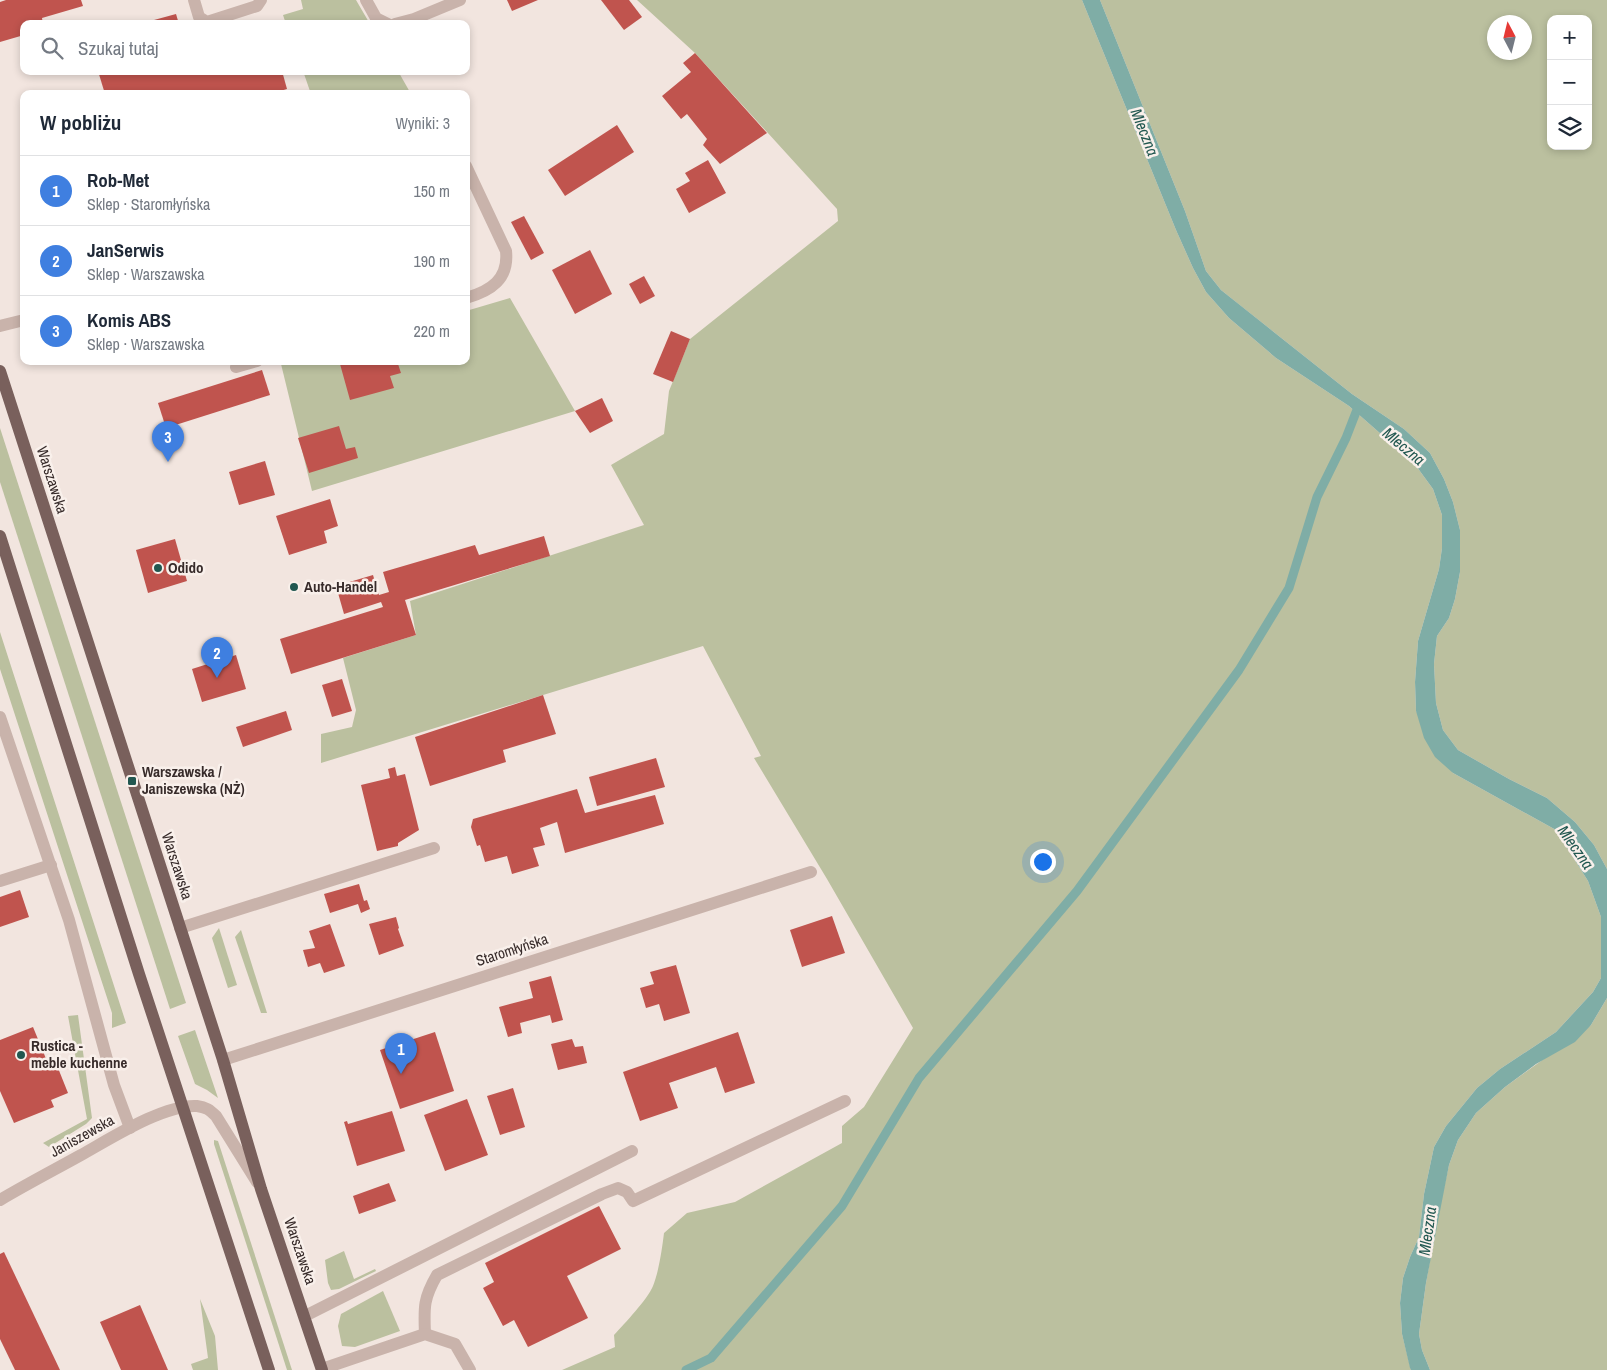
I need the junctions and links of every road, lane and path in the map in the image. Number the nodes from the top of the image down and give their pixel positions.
1 (194, 0) edge
2 (262, 0) edge
3 (366, 0) edge
4 (460, 0) edge
5 (204, 20) edge
6 (213, 20) edge
7 (380, 20) edge
8 (410, 20) edge
9 (470, 174) edge
10 (470, 296) edge
11 (20, 321) edge
12 (0, 326) edge
13 (243, 365) edge
14 (236, 367) dead end
15 (0, 371) edge
16 (0, 536) edge
17 (0, 717) edge
18 (434, 848) dead end
19 (50, 865) junction
20 (811, 872) dead end
21 (0, 881) edge
22 (180, 928) junction
23 (223, 1060) junction
24 (845, 1101) dead end
25 (182, 1107) junction
26 (130, 1128) junction
27 (632, 1151) dead end
28 (261, 1189) junction
29 (0, 1200) edge
30 (305, 1316) junction
31 (425, 1334) junction
32 (322, 1369) edge
33 (269, 1370) edge
34 (470, 1370) edge

1 - 5 street
2 - 6 street
3 - 7 street
4 - 8 street
9 - 10 street
11 - 12 street
13 - 14 street
15 - 22 main road, Warszawska
16 - 25 main road
17 - 19 street
18 - 22 street
19 - 21 street
19 - 26 street
20 - 23 street, Staromłyńska
22 - 23 main road, Warszawska
23 - 28 main road, Warszawska
24 - 31 street
25 - 26 street, Janiszewska
25 - 28 street
25 - 33 main road
26 - 29 street, Janiszewska
27 - 30 street
28 - 30 main road, Warszawska
30 - 32 main road, Warszawska
31 - 32 street
31 - 34 street

